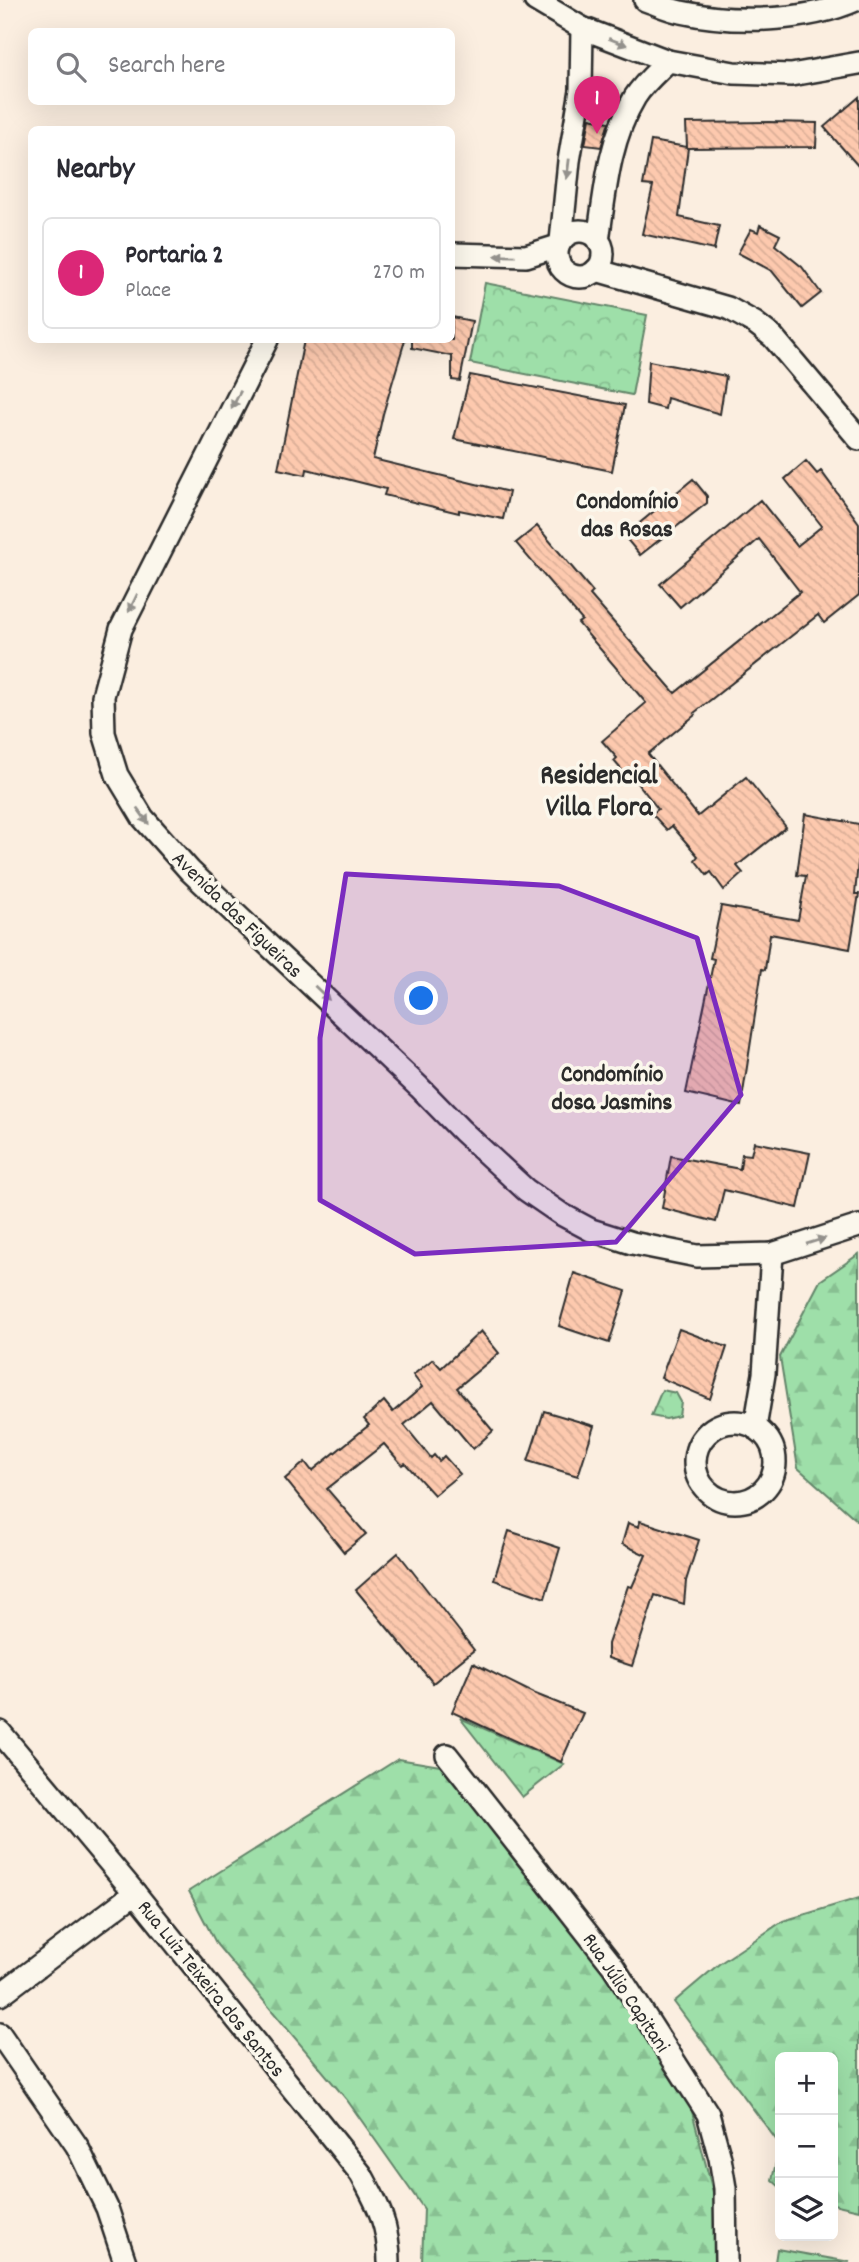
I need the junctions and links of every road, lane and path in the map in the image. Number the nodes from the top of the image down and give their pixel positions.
1 (535, 0) edge
2 (645, 0) edge
3 (856, 0) edge
4 (582, 28) junction
5 (668, 61) junction
6 (859, 63) edge
7 (598, 241) junction
8 (559, 243) junction
9 (455, 254) edge
10 (597, 270) junction
11 (265, 343) edge
12 (859, 439) edge
13 (859, 1226) edge
14 (772, 1254) junction
15 (755, 1428) dead end
16 (0, 1732) edge
17 (447, 1755) dead end
18 (135, 1894) junction
19 (0, 1995) edge
20 (0, 2034) edge
21 (125, 2262) edge
22 (389, 2262) edge
23 (726, 2262) edge

1 - 4 street
2 - 3 street
4 -> 5 street
4 -> 8 street
5 - 6 street
5 - 7 street
7 - 8 street
7 - 10 street
8 -> 9 street
8 - 10 street
10 - 12 street
11 -> 14 street, Avenida das Figueiras
14 -> 13 street, Avenida das Figueiras
14 - 15 street
16 - 18 street, Rua Luiz Teixeira dos Santos
17 - 23 street, Rua Júlio Capitani
18 - 19 street
18 - 22 street, Rua Luiz Teixeira dos Santos
20 - 21 street

